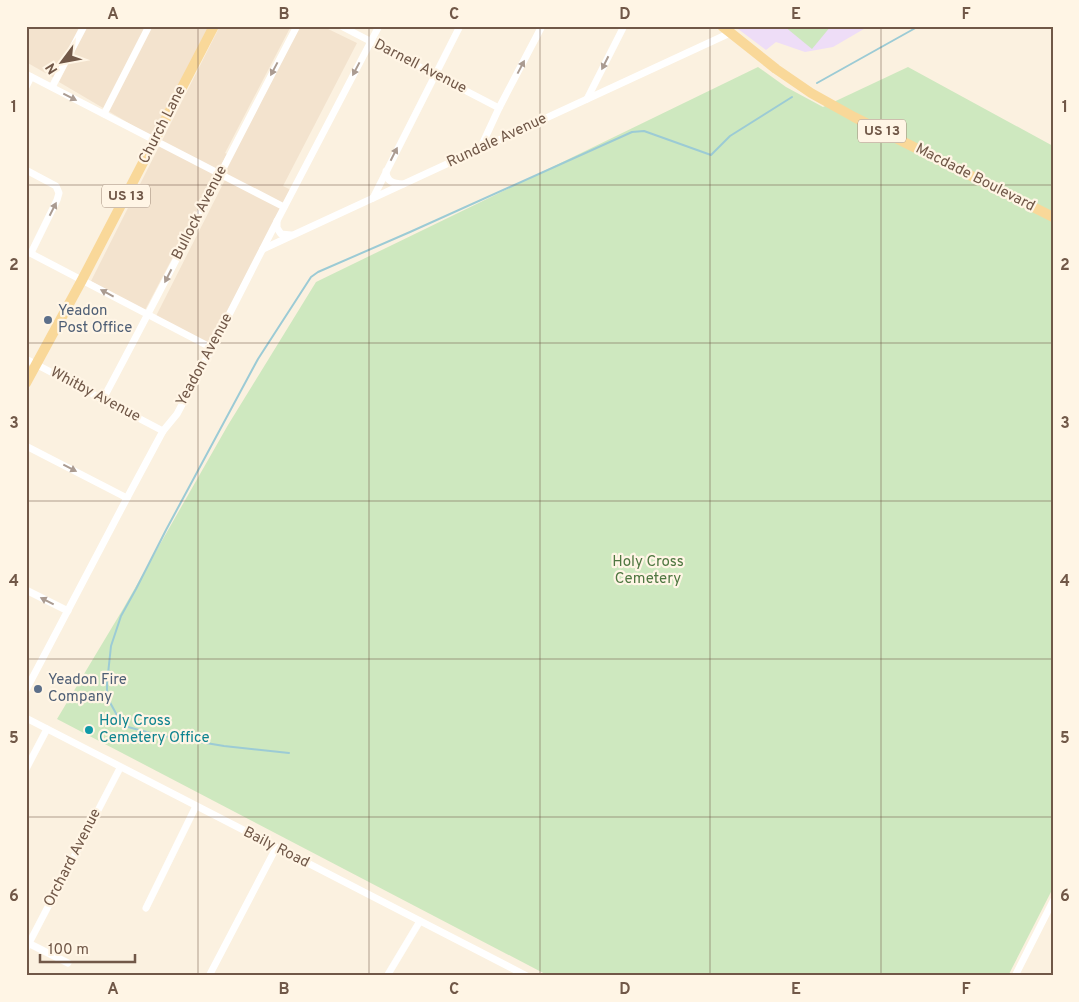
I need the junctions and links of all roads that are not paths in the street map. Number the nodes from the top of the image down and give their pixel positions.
1 (84, 26) edge
2 (149, 26) edge
3 (214, 26) edge
4 (297, 26) edge
5 (341, 26) edge
6 (379, 26) edge
7 (460, 26) edge
8 (542, 26) edge
9 (624, 26) edge
10 (726, 30) edge
11 (371, 42) junction
12 (435, 75) junction
13 (29, 76) edge
14 (26, 87) edge
15 (52, 87) junction
16 (587, 99) junction
17 (499, 108) junction
18 (104, 114) junction
19 (155, 140) junction
20 (480, 148) junction
21 (26, 170) edge
22 (386, 170) junction
23 (219, 174) junction
24 (403, 184) junction
25 (373, 198) junction
26 (284, 207) junction
27 (1053, 217) edge
28 (278, 219) junction
29 (292, 236) junction
30 (263, 249) junction
31 (28, 252) edge
32 (82, 280) junction
33 (148, 315) junction
34 (212, 348) junction
35 (31, 362) edge
36 (26, 383) edge
37 (103, 399) junction
38 (163, 431) junction
39 (26, 446) edge
40 (127, 498) junction
41 (26, 590) edge
42 (68, 611) junction
43 (26, 690) edge
44 (26, 718) edge
45 (47, 729) junction
46 (120, 768) junction
47 (26, 769) edge
48 (196, 806) junction
49 (276, 848) junction
50 (1053, 901) edge
51 (146, 908) dead end
52 (420, 921) junction
53 (27, 945) edge
54 (68, 963) dead end
55 (209, 976) edge
56 (387, 976) edge
57 (527, 976) edge
58 (1015, 976) edge

1 - 15 street
2 - 18 street
3 - 19 main road, Church Lane / US 13
4 -> 23 street, Bullock Avenue
5 - 11 street, Darnell Avenue
6 - 11 street, Yeadon Avenue
7 - 12 street
17 -> 8 street
9 -> 16 street
10 - 16 street, Rundale Avenue
10 - 27 main road, Macdade Boulevard / US 13
11 - 12 street, Darnell Avenue
11 -> 26 street, Yeadon Avenue
12 - 17 street, Darnell Avenue
22 -> 12 street
13 - 14 street
13 - 15 street
15 -> 18 street
16 - 20 street, Rundale Avenue
17 - 20 street
18 - 19 street
19 - 23 street
19 - 32 main road, Church Lane / US 13
20 - 24 street, Rundale Avenue
31 -> 21 street
22 - 24 street
22 - 25 street
23 - 26 street
23 -> 33 street, Bullock Avenue
24 - 25 street, Rundale Avenue
25 - 29 street, Rundale Avenue
26 - 28 street, Yeadon Avenue
28 - 29 street
28 - 30 street, Yeadon Avenue
29 - 30 street, Rundale Avenue
30 - 34 street, Yeadon Avenue
31 - 32 street
33 -> 32 street
32 - 35 main road, Church Lane / US 13
33 - 34 street
33 - 37 street, Bullock Avenue
34 - 38 street, Yeadon Avenue
35 - 36 main road, Church Lane / US 13
35 - 37 street, Whitby Avenue
37 - 38 street, Whitby Avenue
38 - 40 street, Yeadon Avenue
39 -> 40 street
40 - 42 street, Yeadon Avenue
42 -> 41 street
42 - 43 street, Yeadon Avenue
44 - 45 street, Baily Road
45 - 46 street, Baily Road
45 - 47 street
46 - 48 street, Baily Road
46 - 53 street, Orchard Avenue
48 - 49 street, Baily Road
48 - 51 street
49 - 52 street, Baily Road
49 - 55 street
50 - 58 street
52 - 56 street
52 - 57 street, Baily Road
53 - 54 street

